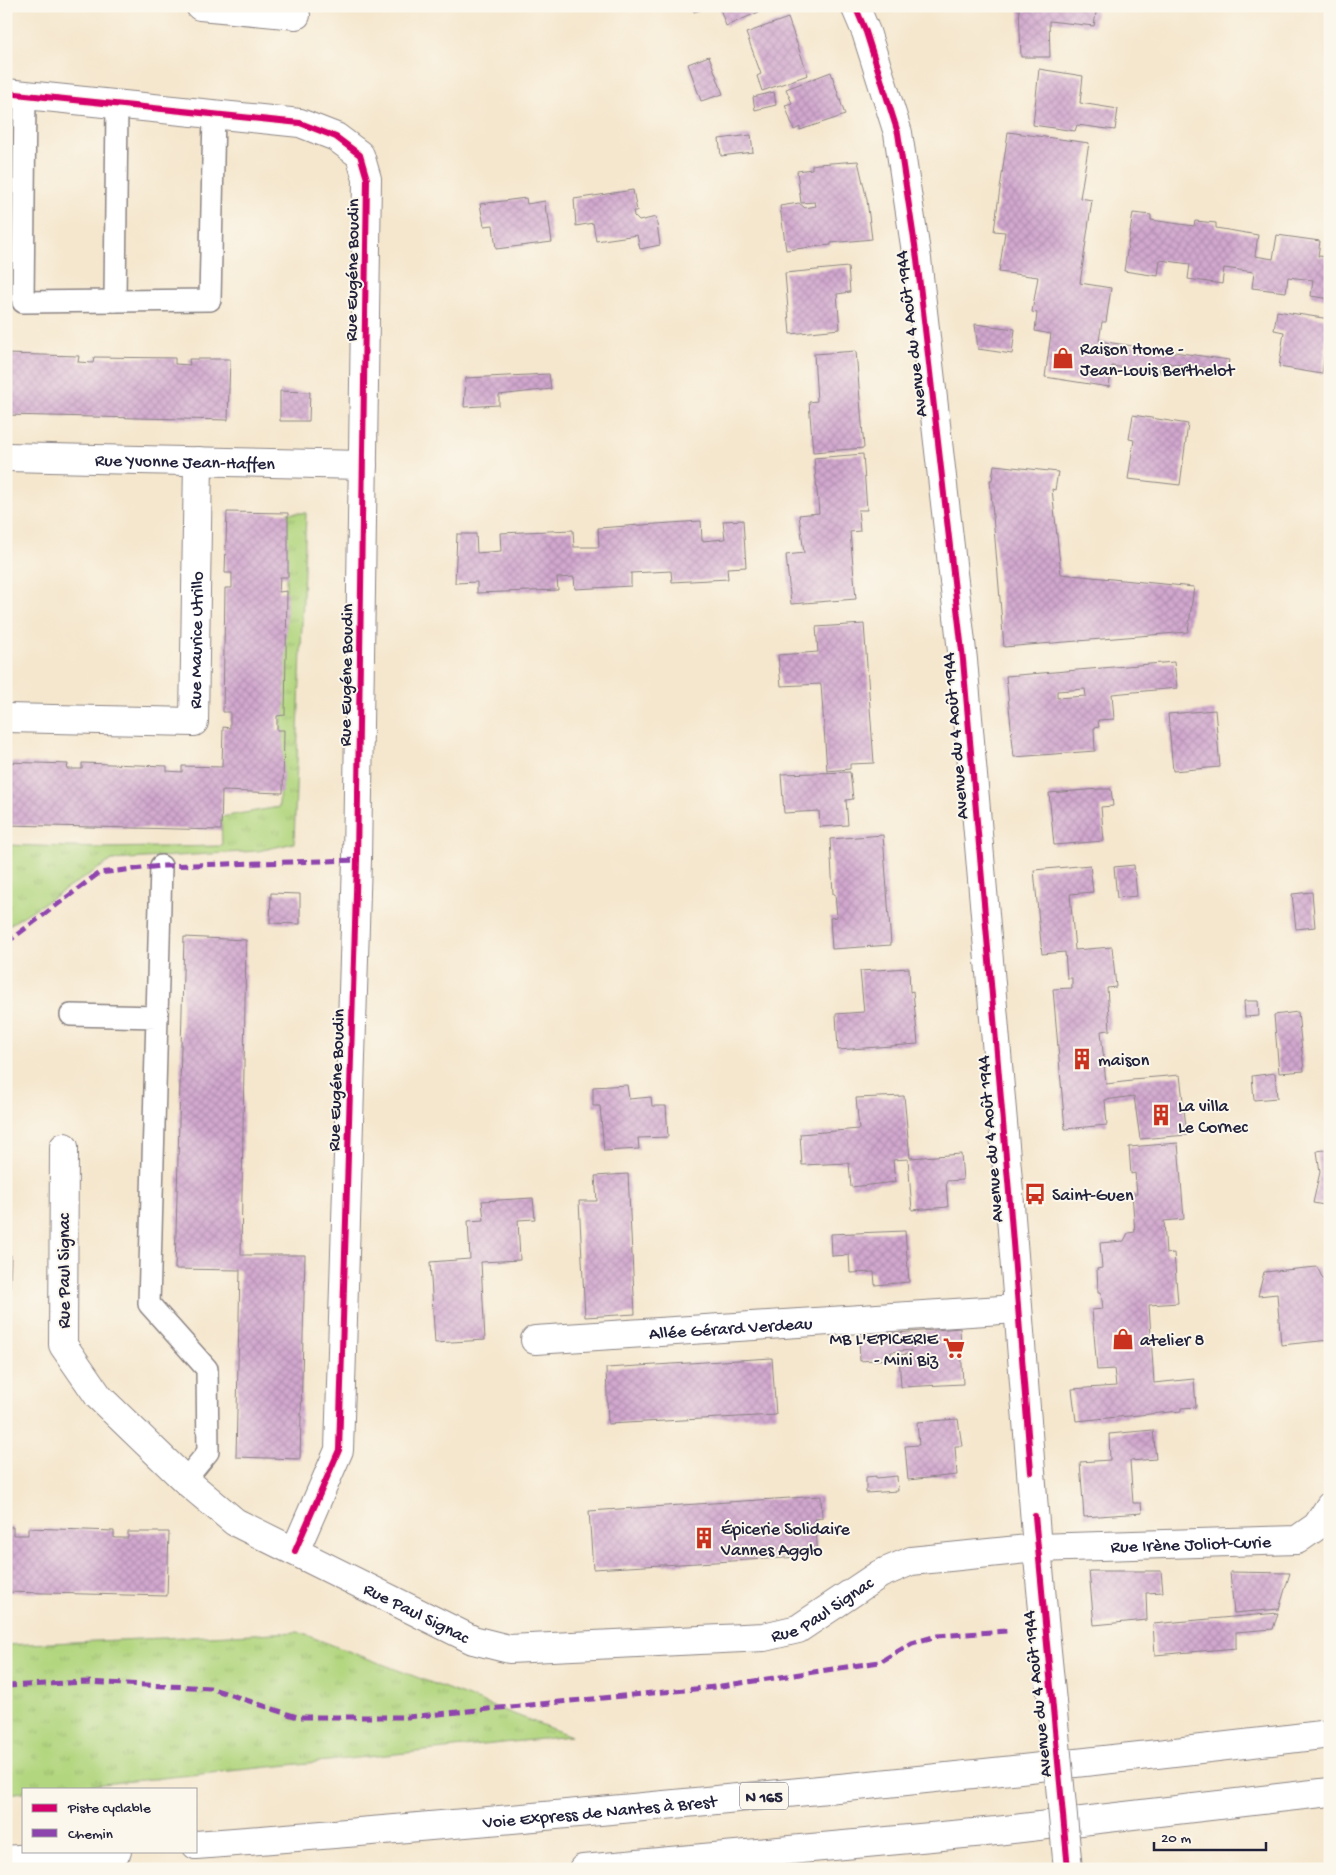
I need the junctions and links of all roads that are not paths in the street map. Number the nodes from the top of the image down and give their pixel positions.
1 (200, 6) edge
2 (855, 6) edge
3 (296, 15) dead end
4 (16, 94) edge
5 (117, 104) junction
6 (214, 114) junction
7 (115, 301) junction
8 (6, 457) edge
9 (198, 461) junction
10 (363, 464) junction
11 (6, 718) edge
12 (161, 866) dead end
13 (71, 1015) dead end
14 (157, 1016) junction
15 (64, 1147) dead end
16 (1017, 1309) junction
17 (535, 1340) dead end
18 (185, 1480) junction
19 (1330, 1506) edge
20 (1037, 1548) junction
21 (295, 1552) junction
22 (1330, 1734) edge
23 (1330, 1792) edge
24 (198, 1845) edge
25 (105, 1852) edge
26 (6, 1860) edge
27 (583, 1869) edge
28 (1068, 1869) edge

1 - 3 main road
2 - 16 main road, Avenue du 4 Août 1944
4 - 5 main road, Rue Eugéne Boudin
4 - 7 lane
5 - 6 main road, Rue Eugéne Boudin
5 - 7 lane
6 - 7 lane
6 - 10 main road, Rue Eugéne Boudin
8 - 9 main road, Rue Yvonne Jean-Haffen
9 - 10 main road, Rue Yvonne Jean-Haffen
9 - 11 main road, Rue Maurice Utrillo
10 - 21 main road, Rue Eugéne Boudin
12 - 14 lane
13 - 14 lane
14 - 18 lane
15 - 18 main road, Rue Paul Signac
16 - 17 main road, Allée Gérard Verdeau
16 - 20 main road, Avenue du 4 Août 1944
18 - 21 main road, Rue Paul Signac
19 - 20 main road, Rue Irène Joliot-Curie
20 - 21 main road, Rue Paul Signac
20 - 28 main road, Avenue du 4 Août 1944, bridge
22 - 24 main road, Voie Express de Nantes à Brest / N 165
23 - 27 main road
25 - 26 main road

